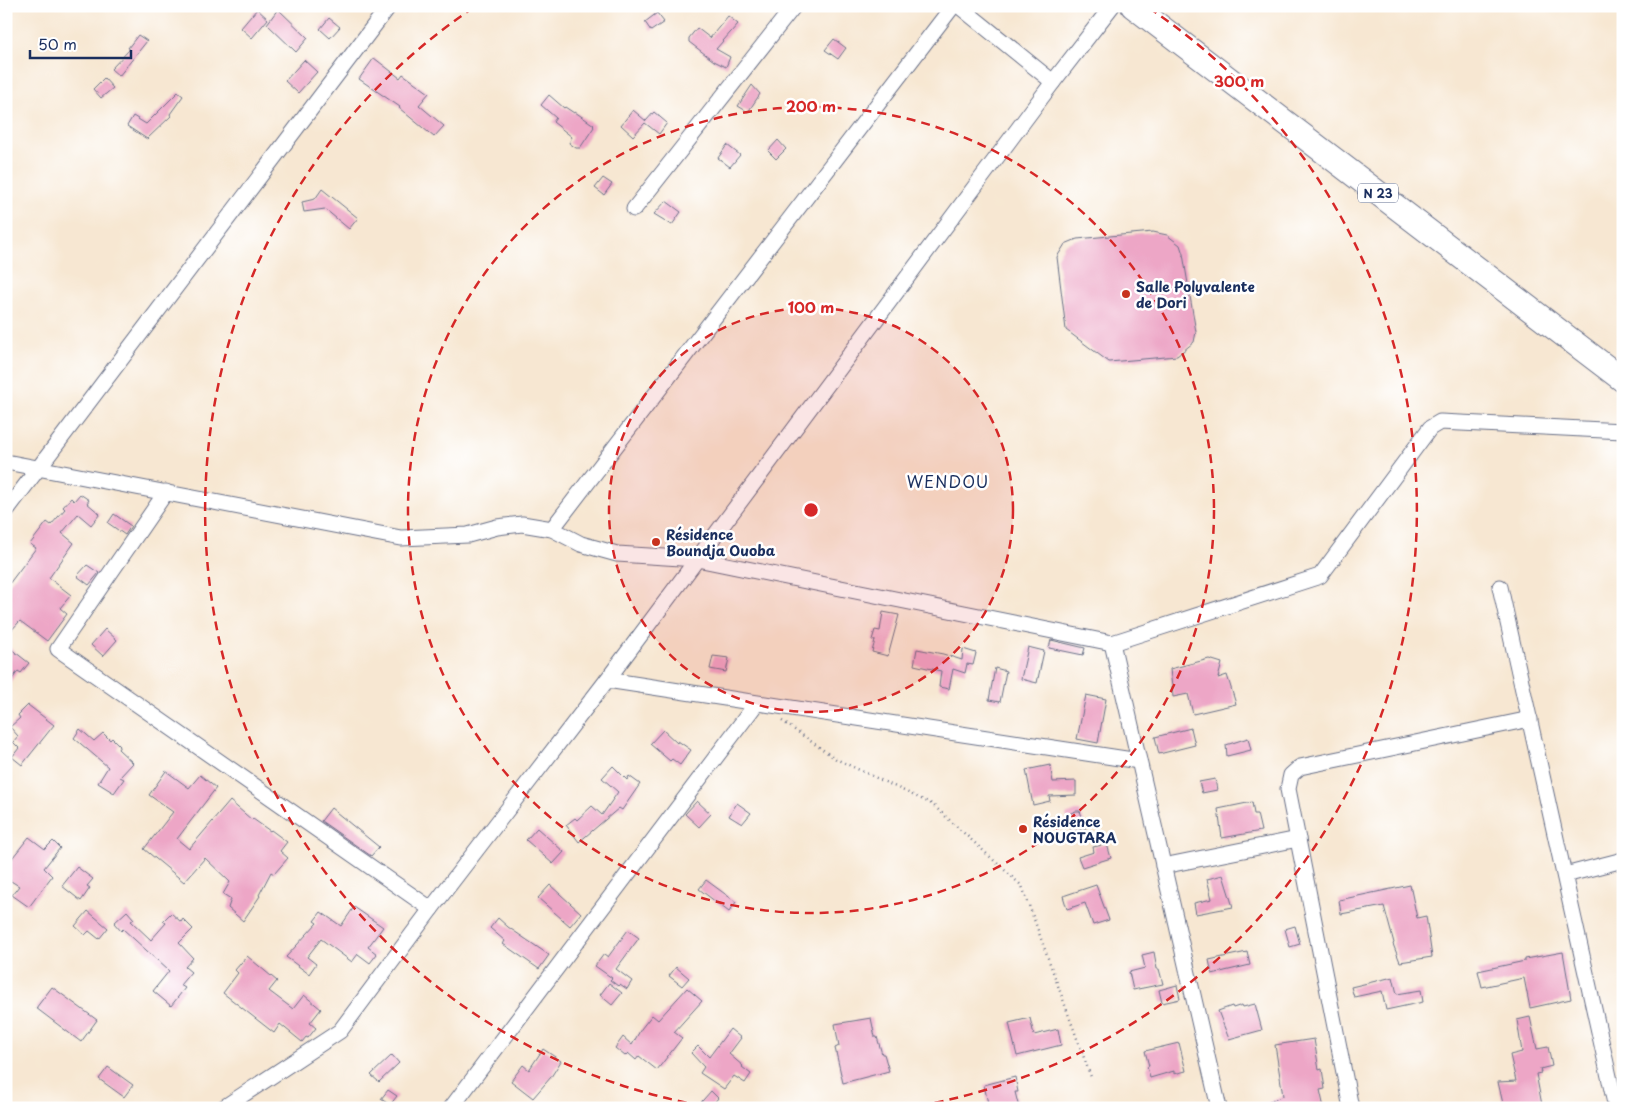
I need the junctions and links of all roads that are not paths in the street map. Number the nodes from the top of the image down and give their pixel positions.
1 (388, 6) edge
2 (794, 6) edge
3 (953, 6) edge
4 (959, 6) edge
5 (1112, 6) edge
6 (1133, 6) edge
7 (1053, 82) junction
8 (634, 209) dead end
9 (1623, 380) edge
10 (1623, 431) edge
11 (6, 462) edge
12 (41, 468) junction
13 (166, 492) junction
14 (6, 511) edge
15 (552, 530) junction
16 (697, 558) junction
17 (1500, 587) dead end
18 (1112, 643) junction
19 (607, 680) junction
20 (756, 704) junction
21 (1530, 719) junction
22 (1139, 761) junction
23 (1298, 840) junction
24 (1623, 860) edge
25 (1164, 866) junction
26 (1565, 875) junction
27 (431, 909) junction
28 (223, 1108) edge
29 (451, 1108) edge
30 (1219, 1108) edge
31 (1351, 1108) edge
32 (1620, 1108) edge

1 - 12 street
2 - 8 street
3 - 15 street
4 - 7 street
5 - 7 street
6 - 9 main road, N 23
7 - 16 street
10 - 18 street
11 - 12 street
12 - 13 street
12 - 14 street
13 - 15 street
13 - 27 street
15 - 16 street
16 - 18 street
16 - 19 street
17 - 21 street
18 - 22 street
19 - 20 street
19 - 27 street
20 - 22 street
20 - 29 street
21 - 23 street
21 - 26 street
22 - 25 street
23 - 25 street
23 - 31 street
24 - 26 street
25 - 30 street
26 - 32 street
27 - 28 street

